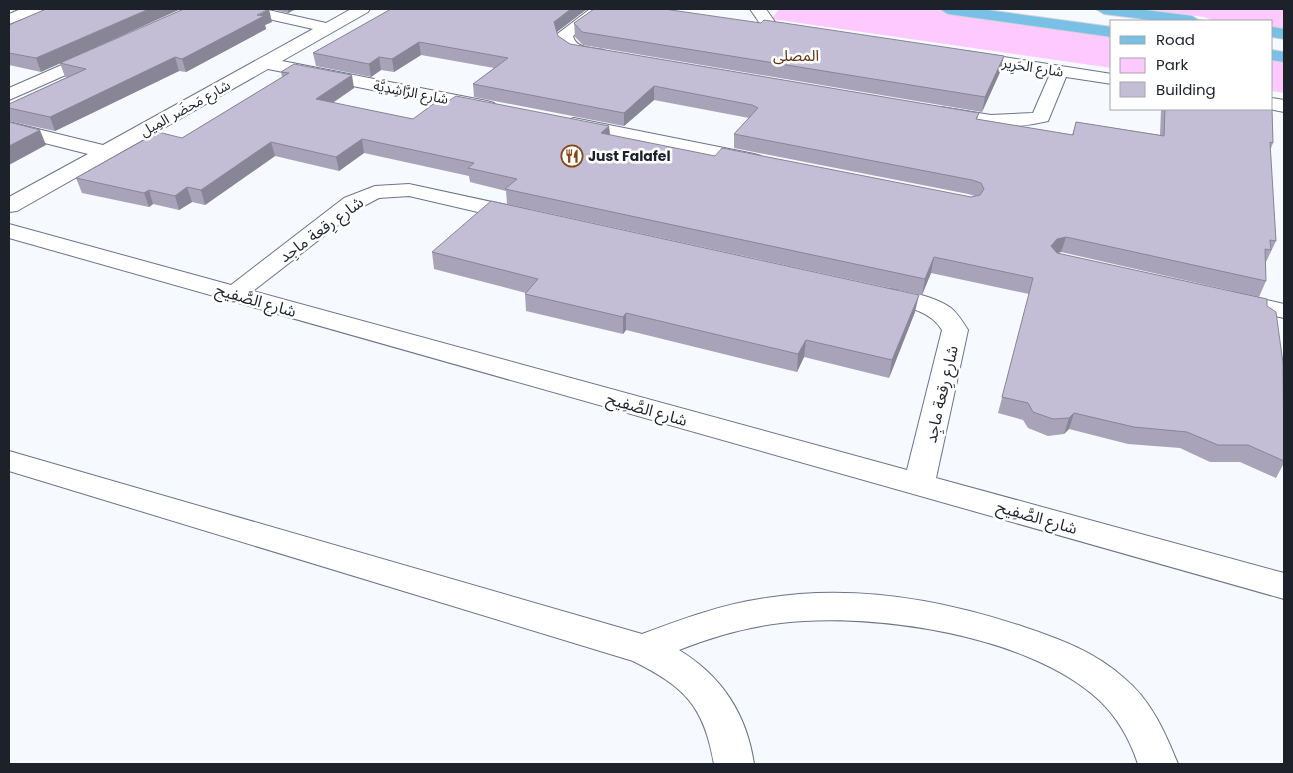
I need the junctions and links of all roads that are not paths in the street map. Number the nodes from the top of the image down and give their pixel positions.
1 (34, 9) edge
2 (244, 9) edge
3 (362, 9) edge
4 (600, 9) edge
5 (948, 9) edge
6 (1104, 9) edge
7 (15, 14) edge
8 (754, 16) edge
9 (1185, 20) edge
10 (328, 28) junction
11 (789, 28) edge
12 (1110, 32) edge
13 (112, 47) edge
14 (953, 54) edge
15 (616, 57) edge
16 (266, 63) junction
17 (1060, 71) junction
18 (1110, 79) edge
19 (14, 89) edge
20 (508, 111) edge
21 (928, 111) edge
22 (557, 121) edge
23 (9, 128) edge
24 (106, 152) junction
25 (772, 164) edge
26 (9, 206) edge
27 (544, 220) edge
28 (9, 231) edge
29 (854, 289) edge
30 (1207, 293) edge
31 (234, 294) junction
32 (1284, 311) edge
33 (9, 460) edge
34 (919, 484) junction
35 (1284, 586) edge
36 (643, 649) junction
37 (734, 764) edge
38 (1158, 764) edge

1 - 7 street
2 - 10 street
3 - 10 street, شارع مَحضَر المِيل
4 - 15 street
5 - 12 main road
6 - 9 main road
8 - 11 street
10 - 16 street, شارع مَحضَر المِيل
13 - 19 street
14 - 17 street, شارع الحَرِير
16 - 20 street, شارع الرَّاشِدِيَّة
16 - 24 street, شارع مَحضَر المِيل
17 - 18 street, شارع الحَرِير
17 - 21 street
22 - 25 street
23 - 24 street
24 - 26 street, شارع مَحضَر المِيل
27 - 31 street, شارع رِقعة ماجِد
28 - 31 street, شارع الصَّفِيح
29 - 34 street, شارع رِقعة ماجِد
30 - 32 street
31 - 34 street, شارع الصَّفِيح
33 - 36 street
34 - 35 street, شارع الصَّفِيح
36 - 37 street
36 - 38 street

